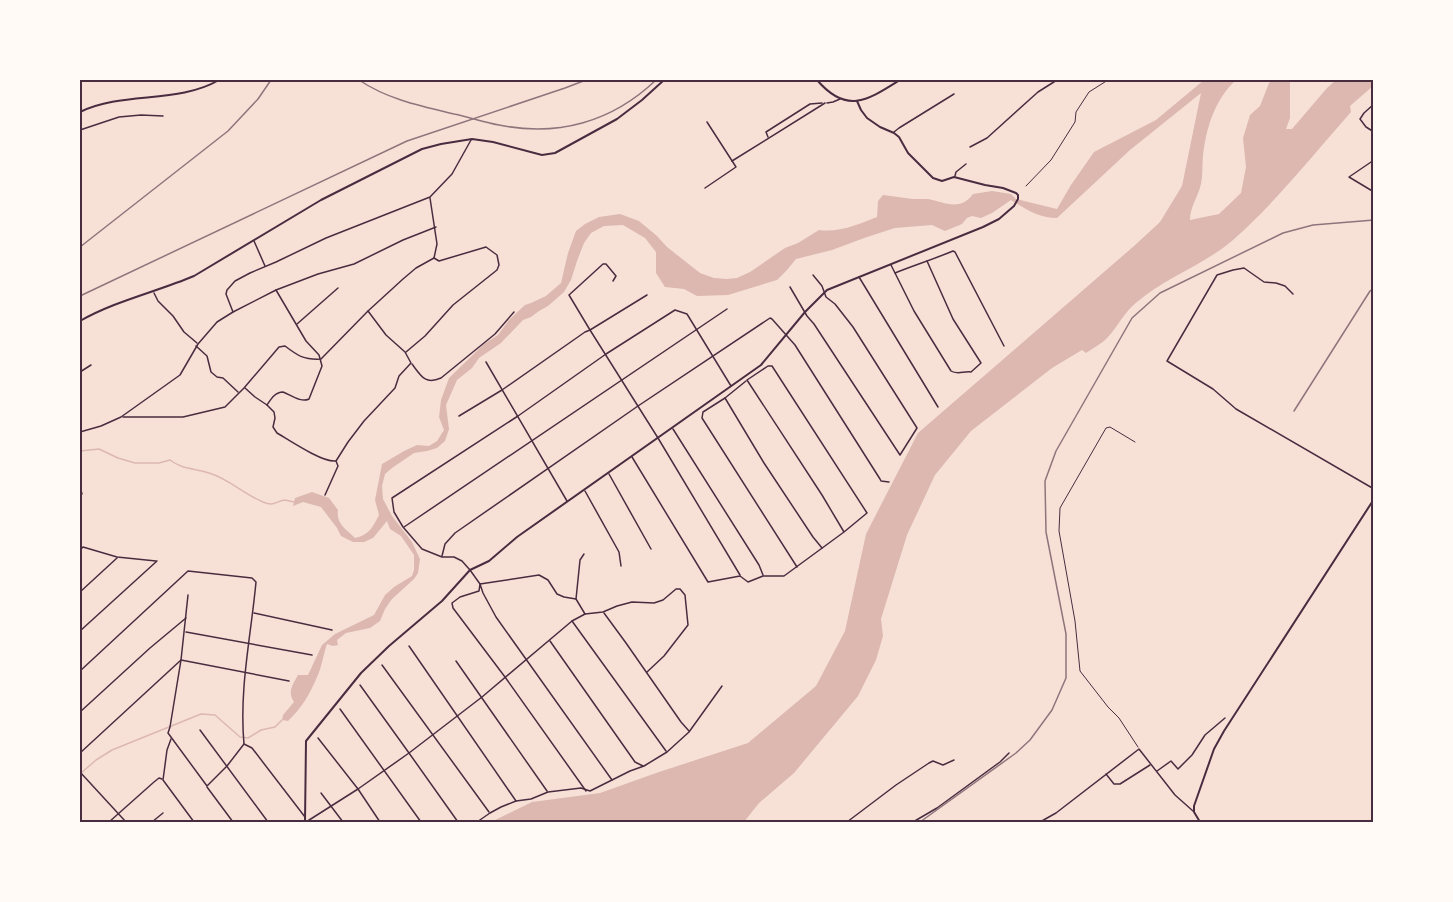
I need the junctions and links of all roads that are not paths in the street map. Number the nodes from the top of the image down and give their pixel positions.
1 (219, 80) edge
2 (664, 80) edge
3 (817, 80) edge
4 (900, 80) edge
5 (1057, 80) edge
6 (1108, 80) edge
7 (954, 94) dead end
8 (840, 99) junction
9 (857, 101) junction
10 (825, 103) junction
11 (1374, 104) edge
12 (80, 112) edge
13 (163, 116) dead end
14 (707, 122) dead end
15 (80, 130) edge
16 (1374, 132) edge
17 (894, 133) junction
18 (769, 138) junction
19 (472, 139) junction
20 (969, 147) dead end
21 (732, 160) junction
22 (1374, 160) edge
23 (966, 164) dead end
24 (954, 177) junction
25 (1026, 186) dead end
26 (705, 188) dead end
27 (1374, 192) edge
28 (430, 197) junction
29 (436, 227) junction
30 (253, 240) junction
31 (434, 258) junction
32 (927, 261) junction
33 (891, 265) junction
34 (265, 266) junction
35 (895, 273) junction
36 (813, 275) dead end
37 (858, 276) junction
38 (613, 281) dead end
39 (790, 287) dead end
40 (338, 288) dead end
41 (276, 290) junction
42 (153, 292) junction
43 (825, 292) junction
44 (1293, 294) dead end
45 (646, 295) dead end
46 (727, 309) dead end
47 (368, 311) junction
48 (233, 312) junction
49 (514, 312) dead end
50 (805, 312) junction
51 (80, 321) edge
52 (297, 325) junction
53 (591, 330) junction
54 (696, 330) junction
55 (785, 335) junction
56 (197, 345) junction
57 (1004, 346) dead end
58 (405, 352) junction
59 (606, 354) junction
60 (713, 356) junction
61 (321, 359) junction
62 (486, 362) dead end
63 (411, 363) junction
64 (91, 364) dead end
65 (80, 372) edge
66 (622, 379) junction
67 (747, 380) junction
68 (731, 387) junction
69 (244, 388) junction
70 (502, 390) junction
71 (724, 392) junction
72 (239, 393) junction
73 (726, 398) junction
74 (267, 405) junction
75 (638, 406) junction
76 (938, 407) dead end
77 (459, 416) dead end
78 (518, 416) junction
79 (120, 417) junction
80 (673, 428) junction
81 (80, 432) edge
82 (658, 438) junction
83 (531, 440) junction
84 (1135, 442) dead end
85 (632, 457) junction
86 (336, 461) junction
87 (548, 468) junction
88 (609, 473) junction
89 (889, 482) dead end
90 (80, 487) edge
91 (1374, 489) edge
92 (585, 490) junction
93 (82, 494) dead end
94 (325, 495) dead end
95 (1374, 499) edge
96 (568, 502) junction
97 (403, 527) junction
98 (844, 532) junction
99 (822, 548) junction
100 (651, 549) dead end
101 (80, 550) edge
102 (584, 554) dead end
103 (117, 557) junction
104 (442, 557) junction
105 (621, 566) dead end
106 (798, 567) junction
107 (470, 570) junction
108 (740, 576) junction
109 (763, 576) junction
110 (480, 584) junction
111 (80, 592) edge
112 (188, 595) dead end
113 (576, 599) junction
114 (253, 612) junction
115 (603, 612) junction
116 (585, 614) junction
117 (186, 618) junction
118 (572, 621) junction
119 (332, 630) dead end
120 (80, 631) edge
121 (184, 631) junction
122 (549, 639) junction
123 (248, 643) junction
124 (409, 646) dead end
125 (312, 655) dead end
126 (181, 660) junction
127 (525, 660) junction
128 (456, 661) dead end
129 (382, 665) dead end
130 (80, 671) edge
131 (244, 671) junction
132 (646, 672) junction
133 (505, 677) junction
134 (289, 681) dead end
135 (360, 685) dead end
136 (722, 686) dead end
137 (482, 697) junction
138 (340, 709) dead end
139 (80, 712) edge
140 (458, 716) junction
141 (1225, 718) dead end
142 (200, 730) dead end
143 (689, 732) junction
144 (433, 734) junction
145 (171, 738) junction
146 (318, 738) dead end
147 (244, 744) junction
148 (1139, 749) junction
149 (666, 752) junction
150 (80, 753) edge
151 (410, 753) junction
152 (1009, 753) dead end
153 (954, 759) dead end
154 (1151, 764) junction
155 (227, 766) junction
156 (644, 766) junction
157 (384, 770) junction
158 (1157, 771) junction
159 (80, 772) edge
160 (1105, 774) junction
161 (163, 780) junction
162 (612, 780) junction
163 (207, 786) junction
164 (358, 789) junction
165 (586, 791) junction
166 (548, 792) junction
167 (321, 793) dead end
168 (516, 801) junction
169 (331, 807) junction
170 (1194, 812) junction
171 (163, 813) dead end
172 (490, 813) junction
173 (118, 814) junction
174 (305, 821) edge
175 (109, 822) edge
176 (126, 822) edge
177 (152, 822) edge
178 (194, 822) edge
179 (233, 822) edge
180 (268, 822) edge
181 (343, 822) edge
182 (380, 822) edge
183 (421, 822) edge
184 (458, 822) edge
185 (477, 822) edge
186 (847, 822) edge
187 (913, 822) edge
188 (1040, 822) edge
189 (1200, 822) edge

1 - 12 street
2 - 19 street
3 - 8 street
4 - 9 street
5 - 20 street
6 - 25 lane
7 - 17 street
8 - 9 street
8 - 10 street
9 - 17 street
10 - 18 street
10 - 18 street
11 - 16 street
13 - 15 street
14 - 21 street
17 - 24 street
18 - 21 street
19 - 28 street
19 - 30 street
21 - 26 street
22 - 27 street
23 - 24 street
24 - 33 street
28 - 29 street
28 - 34 street
29 - 31 street
29 - 41 street
30 - 34 street
30 - 42 street
31 - 47 street
31 - 58 street
32 - 35 street
32 - 35 street
32 - 57 street
33 - 35 street
33 - 37 street
34 - 48 street
36 - 43 street
37 - 43 street
37 - 76 street
38 - 53 street
39 - 50 street
40 - 52 street
41 - 48 street
41 - 52 street
42 - 51 street
42 - 56 street
43 - 50 street
43 - 50 street
44 - 91 street
45 - 53 street
46 - 54 street
47 - 58 street
47 - 61 street
48 - 56 street
49 - 63 street
50 - 55 street
52 - 61 street
53 - 59 street
53 - 70 street
54 - 59 street
54 - 60 street
54 - 66 street
55 - 60 street
55 - 68 street
55 - 89 street
56 - 72 street
56 - 79 street
58 - 63 street
59 - 66 street
59 - 78 street
60 - 68 street
60 - 75 street
61 - 69 street
61 - 74 street
62 - 70 street
63 - 86 street
64 - 65 street
66 - 75 street
66 - 83 street
67 - 73 street
67 - 98 street
67 - 98 street
68 - 71 street
69 - 72 street
69 - 74 street
70 - 77 street
70 - 78 street
71 - 73 street
71 - 80 street
72 - 79 street
73 - 99 street
73 - 106 street
74 - 86 street
75 - 82 street
75 - 87 street
78 - 83 street
78 - 97 street
79 - 81 street
80 - 82 street
80 - 109 street
82 - 85 street
82 - 108 street
83 - 87 street
83 - 97 street
84 - 148 lane
85 - 88 street
85 - 108 street
86 - 94 street
87 - 96 street
87 - 104 street
88 - 92 street
88 - 100 street
90 - 93 street
92 - 96 street
92 - 105 street
95 - 170 street
96 - 107 street
97 - 104 street
98 - 99 street
99 - 106 street
101 - 103 street
102 - 113 street
103 - 111 street
103 - 120 street
104 - 107 street
106 - 109 street
107 - 110 street
107 - 174 street
108 - 109 street
110 - 113 street
110 - 127 street
110 - 133 street
112 - 117 street
113 - 116 street
114 - 119 street
114 - 123 street
114 - 130 street
115 - 116 street
115 - 132 street
115 - 132 street
116 - 118 street
117 - 121 street
117 - 139 street
118 - 122 street
118 - 149 street
121 - 123 street
121 - 126 street
122 - 127 street
122 - 156 street
123 - 125 street
123 - 131 street
124 - 140 street
126 - 131 street
126 - 145 street
126 - 150 street
127 - 133 street
127 - 162 street
128 - 137 street
129 - 144 street
131 - 134 street
131 - 147 street
132 - 143 street
133 - 137 street
133 - 165 street
135 - 151 street
136 - 143 street
137 - 140 street
137 - 166 street
138 - 157 street
140 - 144 street
140 - 168 street
141 - 158 street
142 - 155 street
143 - 149 street
144 - 151 street
144 - 172 street
145 - 161 street
145 - 163 street
146 - 164 street
147 - 155 street
147 - 174 street
148 - 154 street
148 - 160 street
149 - 156 street
151 - 157 street
151 - 184 street
152 - 187 street
153 - 186 street
154 - 158 street
154 - 160 street
155 - 163 street
155 - 180 street
156 - 162 street
157 - 164 street
157 - 183 street
158 - 170 street
159 - 173 street
160 - 188 street
161 - 173 street
161 - 178 street
162 - 165 street
163 - 179 street
164 - 169 street
164 - 182 street
165 - 166 street
166 - 168 street
167 - 169 street
168 - 172 street
169 - 174 street
169 - 181 street
170 - 189 street
171 - 177 street
172 - 185 street
173 - 175 street
173 - 176 street

